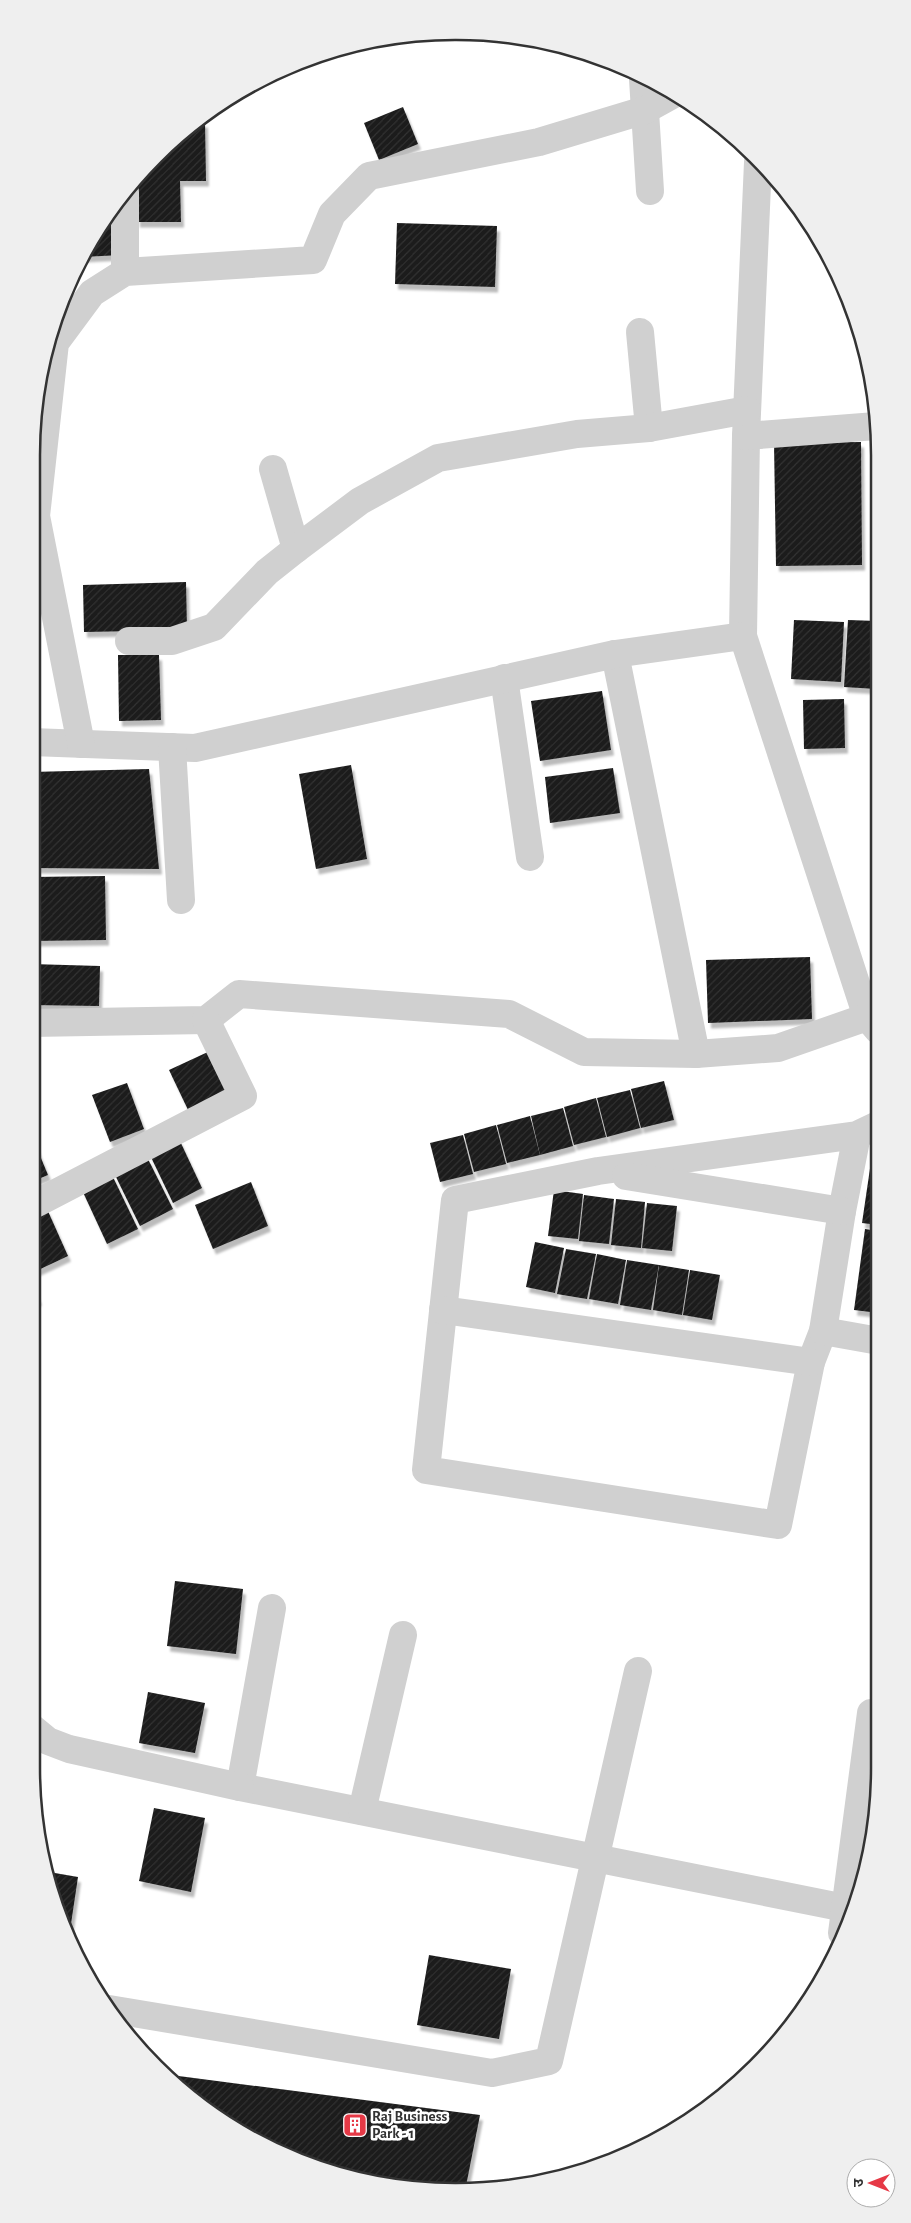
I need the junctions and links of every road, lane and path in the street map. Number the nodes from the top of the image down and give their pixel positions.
1 (643, 85) edge
2 (667, 98) edge
3 (645, 110) junction
4 (758, 171) edge
5 (650, 191) dead end
6 (124, 206) edge
7 (125, 272) junction
8 (640, 332) dead end
9 (56, 342) edge
10 (55, 346) edge
11 (746, 423) junction
12 (870, 426) edge
13 (649, 428) junction
14 (274, 469) dead end
15 (40, 480) edge
16 (40, 536) edge
17 (296, 549) junction
18 (743, 636) junction
19 (129, 641) dead end
20 (614, 654) junction
21 (504, 678) junction
22 (40, 742) edge
23 (81, 744) junction
24 (172, 747) junction
25 (530, 857) dead end
26 (181, 900) dead end
27 (206, 1020) junction
28 (871, 1021) edge
29 (40, 1023) edge
30 (871, 1024) edge
31 (696, 1054) junction
32 (868, 1130) edge
33 (598, 1171) junction
34 (40, 1201) edge
35 (842, 1211) junction
36 (443, 1310) junction
37 (823, 1331) junction
38 (871, 1340) edge
39 (811, 1362) junction
40 (272, 1608) dead end
41 (403, 1634) dead end
42 (638, 1671) dead end
43 (871, 1712) edge
44 (40, 1734) edge
45 (240, 1787) junction
46 (362, 1811) junction
47 (594, 1858) junction
48 (844, 1914) edge
49 (841, 1921) edge
50 (119, 2011) edge

1 - 3 street
2 - 3 street
3 - 5 street
3 - 7 street
4 - 11 street
6 - 7 street
7 - 9 street
8 - 13 street
10 - 15 street
11 - 12 street
11 - 13 street
11 - 18 street
13 - 17 street
14 - 17 street
16 - 23 street
17 - 19 street
18 - 20 street
18 - 28 street
20 - 21 street
20 - 31 street
21 - 24 street
21 - 25 street
22 - 23 street
23 - 24 street
24 - 26 street
27 - 29 street
27 - 31 street
27 - 34 street
30 - 31 street
32 - 33 street
32 - 35 street
33 - 35 street
33 - 36 street
35 - 37 street
36 - 39 street
36 - 39 street
37 - 38 street
37 - 39 street
40 - 45 street
41 - 46 street
42 - 47 street
43 - 48 street
44 - 45 street
45 - 46 street
46 - 47 street
47 - 49 street
47 - 50 street

